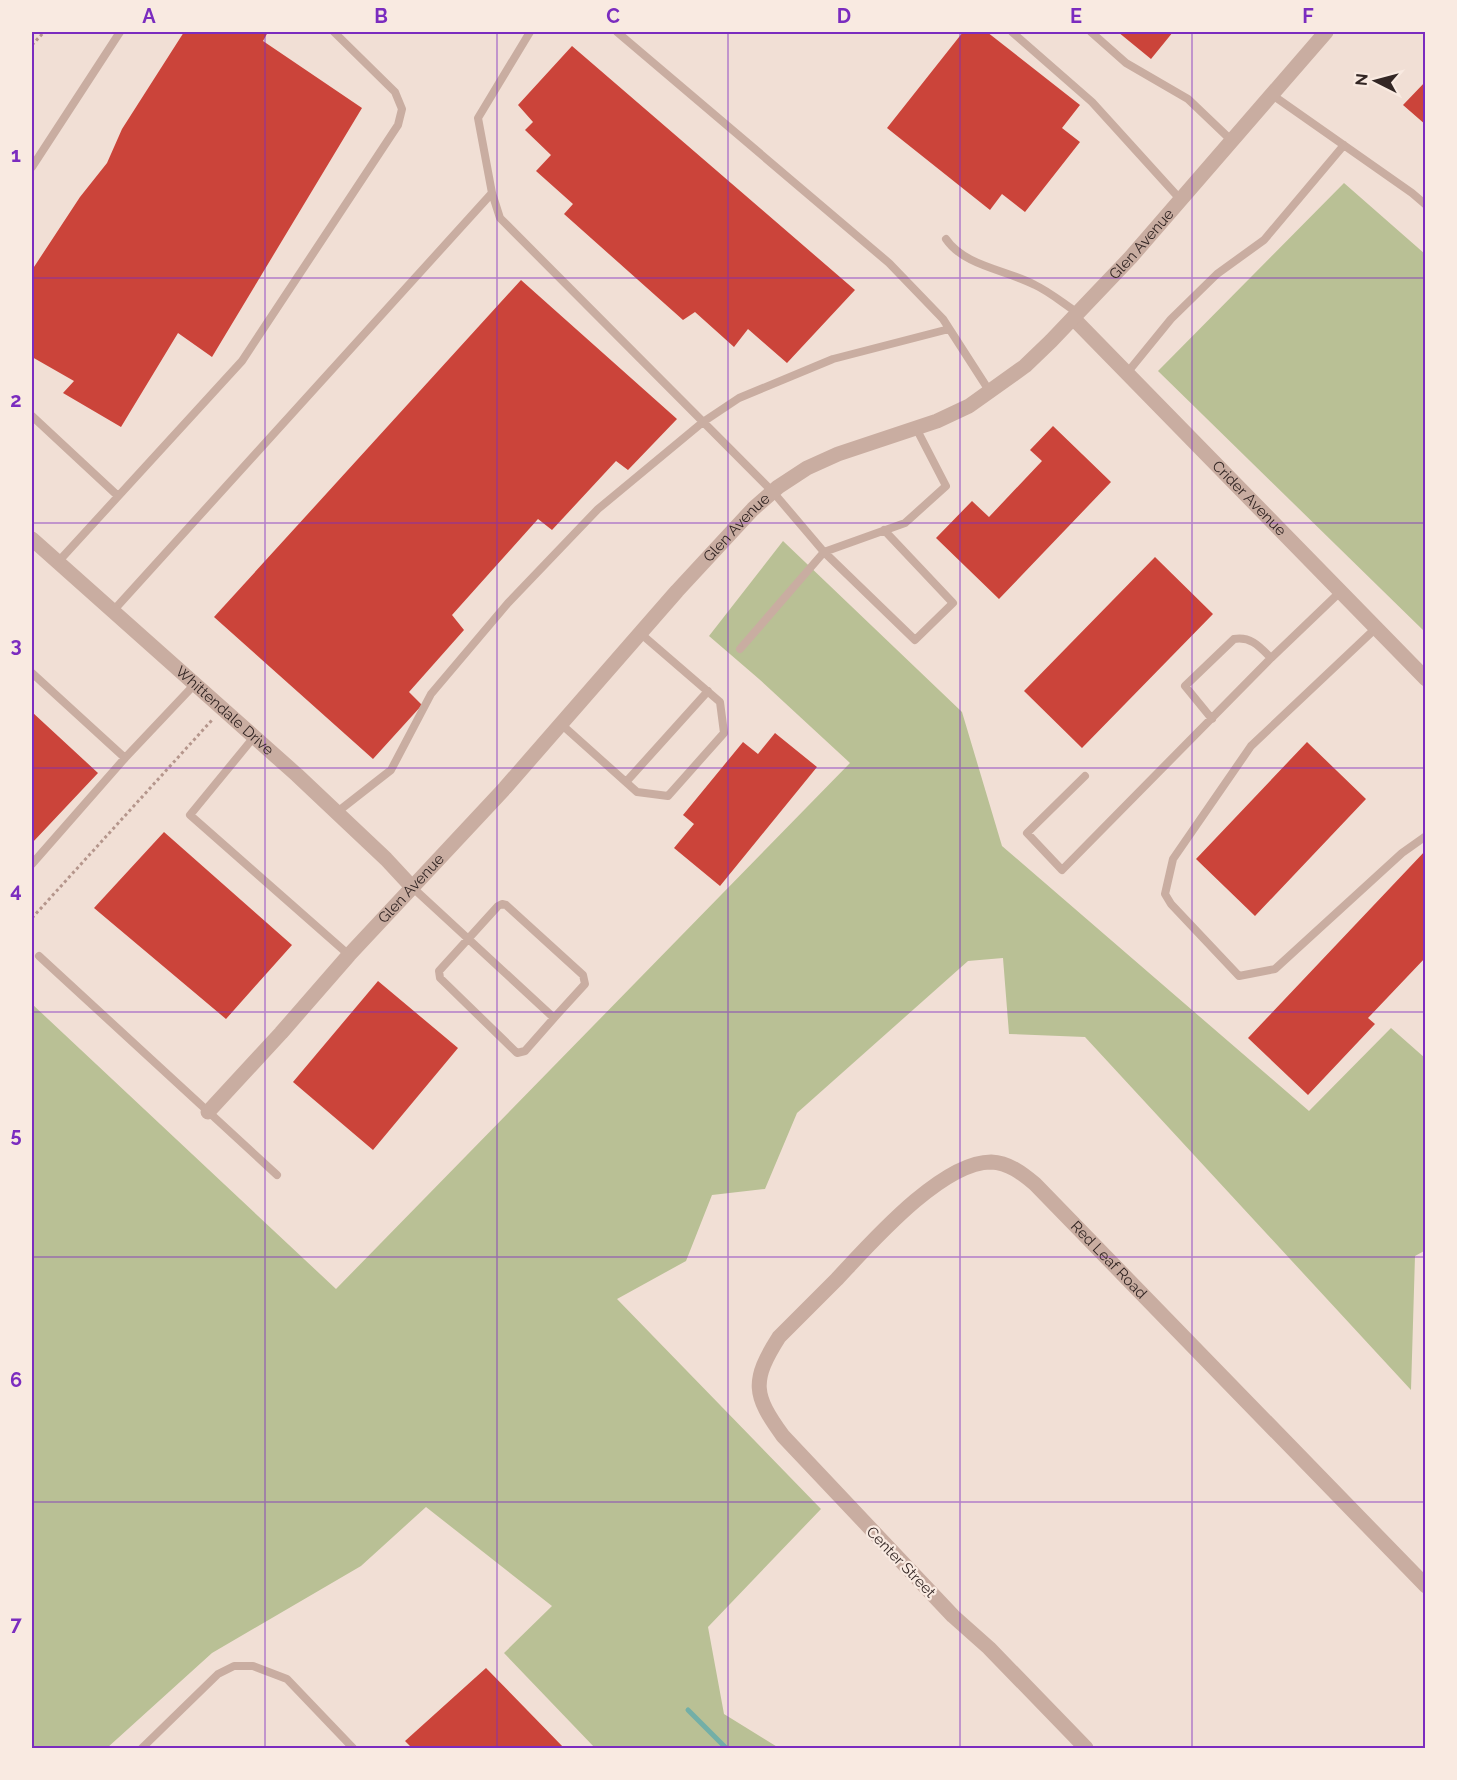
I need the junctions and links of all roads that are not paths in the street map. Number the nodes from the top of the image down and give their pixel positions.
1 (120, 32) edge
2 (334, 32) edge
3 (530, 32) edge
4 (617, 32) edge
5 (1012, 32) edge
6 (1091, 32) edge
7 (1326, 32) edge
8 (1271, 94) junction
9 (1231, 140) junction
10 (1344, 145) junction
11 (32, 167) edge
12 (492, 193) junction
13 (1180, 199) junction
14 (1425, 205) edge
15 (946, 239) dead end
16 (1076, 315) junction
17 (950, 329) junction
18 (1127, 373) junction
19 (990, 392) junction
20 (32, 416) edge
21 (703, 422) junction
22 (916, 428) junction
23 (773, 492) junction
24 (118, 496) junction
25 (884, 530) junction
26 (32, 538) edge
27 (824, 552) junction
28 (58, 562) junction
29 (1340, 592) junction
30 (113, 611) junction
31 (1376, 628) junction
32 (640, 633) junction
33 (740, 649) dead end
34 (1271, 658) junction
35 (32, 673) edge
36 (1425, 679) edge
37 (195, 684) junction
38 (708, 691) junction
39 (1212, 719) junction
40 (561, 724) junction
41 (254, 737) junction
42 (124, 758) junction
43 (1085, 776) dead end
44 (626, 782) junction
45 (336, 813) junction
46 (1425, 836) edge
47 (32, 864) edge
48 (412, 887) junction
49 (467, 939) junction
50 (349, 955) junction
51 (39, 956) dead end
52 (554, 1018) junction
53 (208, 1112) junction
54 (277, 1175) dead end
55 (768, 1354) joint
56 (1425, 1586) edge
57 (142, 1749) edge
58 (353, 1749) edge
59 (1086, 1749) edge

1 - 11 lane
2 - 24 lane
3 - 12 lane
4 - 17 lane
5 - 13 lane
6 - 9 lane
7 - 8 street, Glen Avenue
8 - 9 street, Glen Avenue
8 - 10 lane
9 - 13 street, Glen Avenue
10 - 14 lane
10 - 18 lane
12 - 21 lane
12 - 30 lane
13 - 16 street, Glen Avenue
15 - 16 lane
16 - 18 street, Crider Avenue
16 - 19 street, Glen Avenue
17 - 19 lane
17 - 21 lane
18 - 29 street, Crider Avenue
19 - 22 street, Glen Avenue
20 - 24 lane
21 - 23 lane
21 - 45 lane
22 - 23 street, Glen Avenue
22 - 25 lane
23 - 27 lane
23 - 32 street, Glen Avenue
24 - 28 lane
25 - 27 lane
25 - 27 lane
26 - 28 street, Whittendale Drive
27 - 33 lane
28 - 30 street, Whittendale Drive
29 - 31 street, Crider Avenue
29 - 34 lane
30 - 37 street, Whittendale Drive
31 - 36 street, Crider Avenue
31 - 46 lane
32 - 38 lane
32 - 40 street, Glen Avenue
34 - 39 lane
34 - 39 lane
35 - 42 lane
37 - 41 street, Whittendale Drive
37 - 42 lane
38 - 44 lane
38 - 44 lane
39 - 43 lane
40 - 44 lane
40 - 48 street, Glen Avenue
41 - 45 street, Whittendale Drive
41 - 50 lane
42 - 47 lane
45 - 48 street, Whittendale Drive
48 - 49 lane
48 - 50 street, Glen Avenue
49 - 52 lane
49 - 52 lane
49 - 52 lane
50 - 53 street, Glen Avenue
51 - 53 lane
53 - 54 lane
55 - 56 street, Red Leaf Road
55 - 59 street, Center Street
57 - 58 lane

